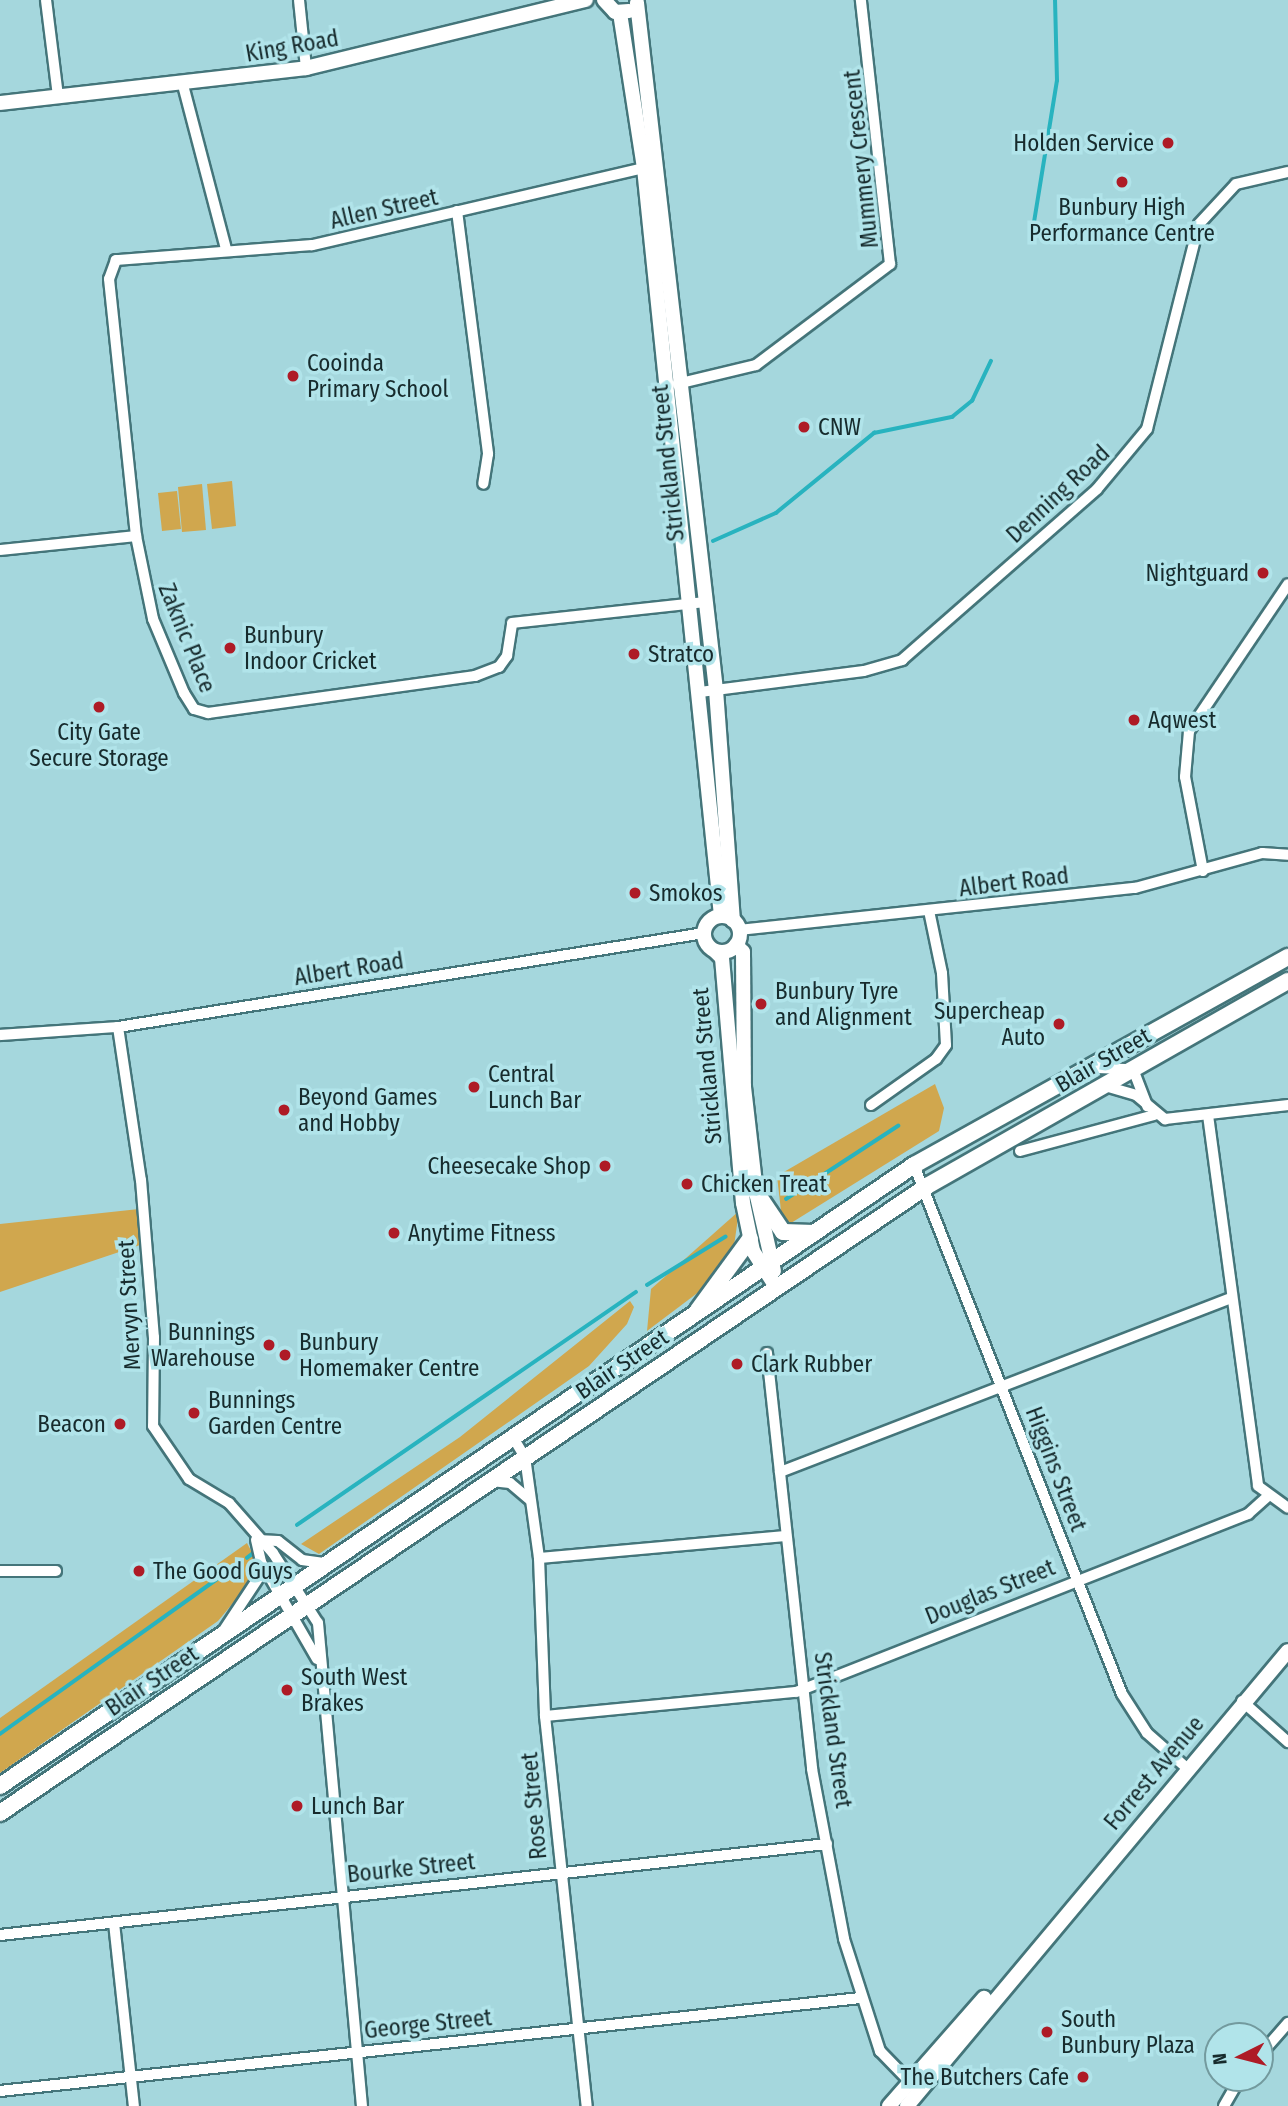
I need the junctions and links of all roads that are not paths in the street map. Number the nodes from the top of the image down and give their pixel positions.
1 (46, 0) edge
2 (299, 0) edge
3 (586, 0) edge
4 (604, 0) edge
5 (862, 0) edge
6 (638, 2) edge
7 (620, 13) junction
8 (306, 68) junction
9 (183, 85) junction
10 (58, 97) junction
11 (0, 103) edge
12 (650, 167) junction
13 (1288, 172) edge
14 (457, 211) junction
15 (226, 249) junction
16 (683, 383) junction
17 (666, 385) junction
18 (483, 484) dead end
19 (136, 536) junction
20 (0, 550) edge
21 (1288, 584) edge
22 (705, 602) junction
23 (690, 605) junction
24 (716, 690) junction
25 (700, 692) junction
26 (1288, 855) edge
27 (1203, 871) junction
28 (929, 911) junction
29 (732, 928) junction
30 (704, 933) junction
31 (715, 951) junction
32 (1285, 957) edge
33 (1288, 981) edge
34 (118, 1027) junction
35 (0, 1035) edge
36 (1096, 1068) junction
37 (1133, 1069) junction
38 (1103, 1086) junction
39 (870, 1105) dead end
40 (1288, 1105) edge
41 (1150, 1111) junction
42 (1208, 1115) junction
43 (1020, 1151) dead end
44 (914, 1165) junction
45 (927, 1186) junction
46 (756, 1192) junction
47 (814, 1233) junction
48 (750, 1239) junction
49 (767, 1265) junction
50 (776, 1287) junction
51 (1232, 1298) junction
52 (697, 1312) junction
53 (767, 1353) dead end
54 (1003, 1384) junction
55 (514, 1439) junction
56 (525, 1457) junction
57 (780, 1472) junction
58 (490, 1481) junction
59 (1267, 1497) junction
60 (531, 1502) junction
61 (1288, 1508) edge
62 (786, 1536) junction
63 (256, 1540) junction
64 (539, 1558) junction
65 (324, 1563) junction
66 (265, 1568) junction
67 (0, 1571) edge
68 (56, 1571) dead end
69 (1078, 1578) junction
70 (289, 1589) junction
71 (307, 1604) junction
72 (293, 1613) junction
73 (222, 1634) junction
74 (1288, 1651) edge
75 (317, 1659) junction
76 (802, 1687) junction
77 (1242, 1701) junction
78 (545, 1716) junction
79 (1288, 1742) edge
80 (1189, 1770) junction
81 (0, 1786) edge
82 (0, 1814) edge
83 (827, 1844) junction
84 (559, 1872) junction
85 (342, 1895) junction
86 (114, 1923) junction
87 (0, 1935) edge
88 (860, 1998) junction
89 (1288, 2023) edge
90 (581, 2028) junction
91 (1274, 2039) edge
92 (359, 2050) junction
93 (130, 2076) junction
94 (914, 2086) junction
95 (0, 2091) edge
96 (134, 2106) edge
97 (362, 2106) edge
98 (587, 2106) edge
99 (889, 2106) edge
100 (907, 2106) edge

1 - 10 street
2 - 8 street
3 - 8 street, King Road
4 - 7 street
5 - 16 street, Mummery Crescent
6 - 7 street
6 - 12 street, Strickland Street
7 - 12 street, Strickland Street
8 - 9 street, King Road
9 - 10 street, King Road
9 - 15 street
10 - 11 street, King Road
12 - 14 street, Allen Street
12 - 16 street, Strickland Street
12 - 17 street, Strickland Street
13 - 24 street, Denning Road
14 - 15 street, Allen Street
14 - 18 street
15 - 19 street, Allen Street
16 - 17 street, Mummery Crescent
16 - 22 street, Strickland Street
17 - 23 street, Strickland Street
19 - 20 street
19 - 23 street, Zaknic Place
21 - 27 street
22 - 23 street, Zaknic Place
22 - 24 street, Strickland Street
23 - 25 street, Strickland Street
24 - 25 street, Denning Road
24 - 29 street, Strickland Street
25 - 29 street, Strickland Street
26 - 27 street, Albert Road
27 - 28 street, Albert Road
28 - 29 street, Albert Road
28 - 39 street
29 - 30 street
29 - 31 street
29 - 46 street, Strickland Street
30 - 31 street, Strickland Street
30 - 34 street, Albert Road
31 - 48 street, Strickland Street
32 - 36 main road, Blair Street
33 - 37 main road, Blair Street
34 - 35 street, Albert Road
34 - 63 street, Mervyn Street
36 - 37 street
36 - 44 main road, Blair Street
37 - 38 main road, Blair Street
37 - 41 street
38 - 41 street
38 - 45 main road, Blair Street
40 - 42 street
41 - 42 street
41 - 43 street
42 - 51 street
44 - 45 street, Higgins Street
44 - 47 main road, Blair Street
45 - 50 main road, Blair Street
45 - 54 street, Higgins Street
46 - 47 main road
46 - 49 street, Strickland Street
47 - 49 main road, Blair Street
48 - 49 street, Strickland Street
48 - 52 main road
49 - 50 street, Strickland Street
49 - 52 main road, Blair Street
50 - 56 main road, Blair Street
51 - 54 street
51 - 59 street
52 - 55 main road, Blair Street
53 - 57 street, Strickland Street
54 - 57 street
54 - 69 street, Higgins Street
55 - 56 street, Rose Street
55 - 65 main road, Blair Street
56 - 58 main road, Blair Street
56 - 60 street, Rose Street
57 - 62 street, Strickland Street
58 - 60 street
58 - 71 main road, Blair Street
59 - 61 street
59 - 69 street, Douglas Street
60 - 64 street, Rose Street
62 - 64 street
62 - 76 street, Strickland Street
63 - 65 street
63 - 66 street, Mervyn Street
63 - 70 street, Mervyn Street
64 - 78 street, Rose Street
65 - 70 main road, Blair Street
66 - 70 street, Mervyn Street
66 - 73 street
67 - 68 street
69 - 76 street, Douglas Street
69 - 80 street, Higgins Street
70 - 71 street, Mervyn Street
70 - 72 street, Mervyn Street
70 - 73 main road, Blair Street
71 - 72 main road, Blair Street
71 - 75 street, Mervyn Street
72 - 75 street, Mervyn Street
72 - 82 main road, Blair Street
73 - 81 main road, Blair Street
74 - 77 street, Forrest Avenue
75 - 85 street
76 - 78 street, Douglas Street
76 - 83 street, Strickland Street
77 - 79 street
77 - 80 street, Forrest Avenue
78 - 84 street, Rose Street
80 - 94 street, Forrest Avenue
83 - 84 street, Bourke Street
83 - 88 street, Strickland Street
84 - 85 street, Bourke Street
84 - 90 street, Rose Street
85 - 86 street, Bourke Street
85 - 92 street
86 - 87 street, Bourke Street
86 - 93 street
88 - 90 street, George Street
88 - 94 street, Strickland Street
89 - 91 street
90 - 92 street, George Street
90 - 98 street, Rose Street
92 - 93 street, George Street
92 - 97 street
93 - 95 street, George Street
93 - 96 street
94 - 99 street, Forrest Avenue
94 - 100 street, Forrest Avenue

